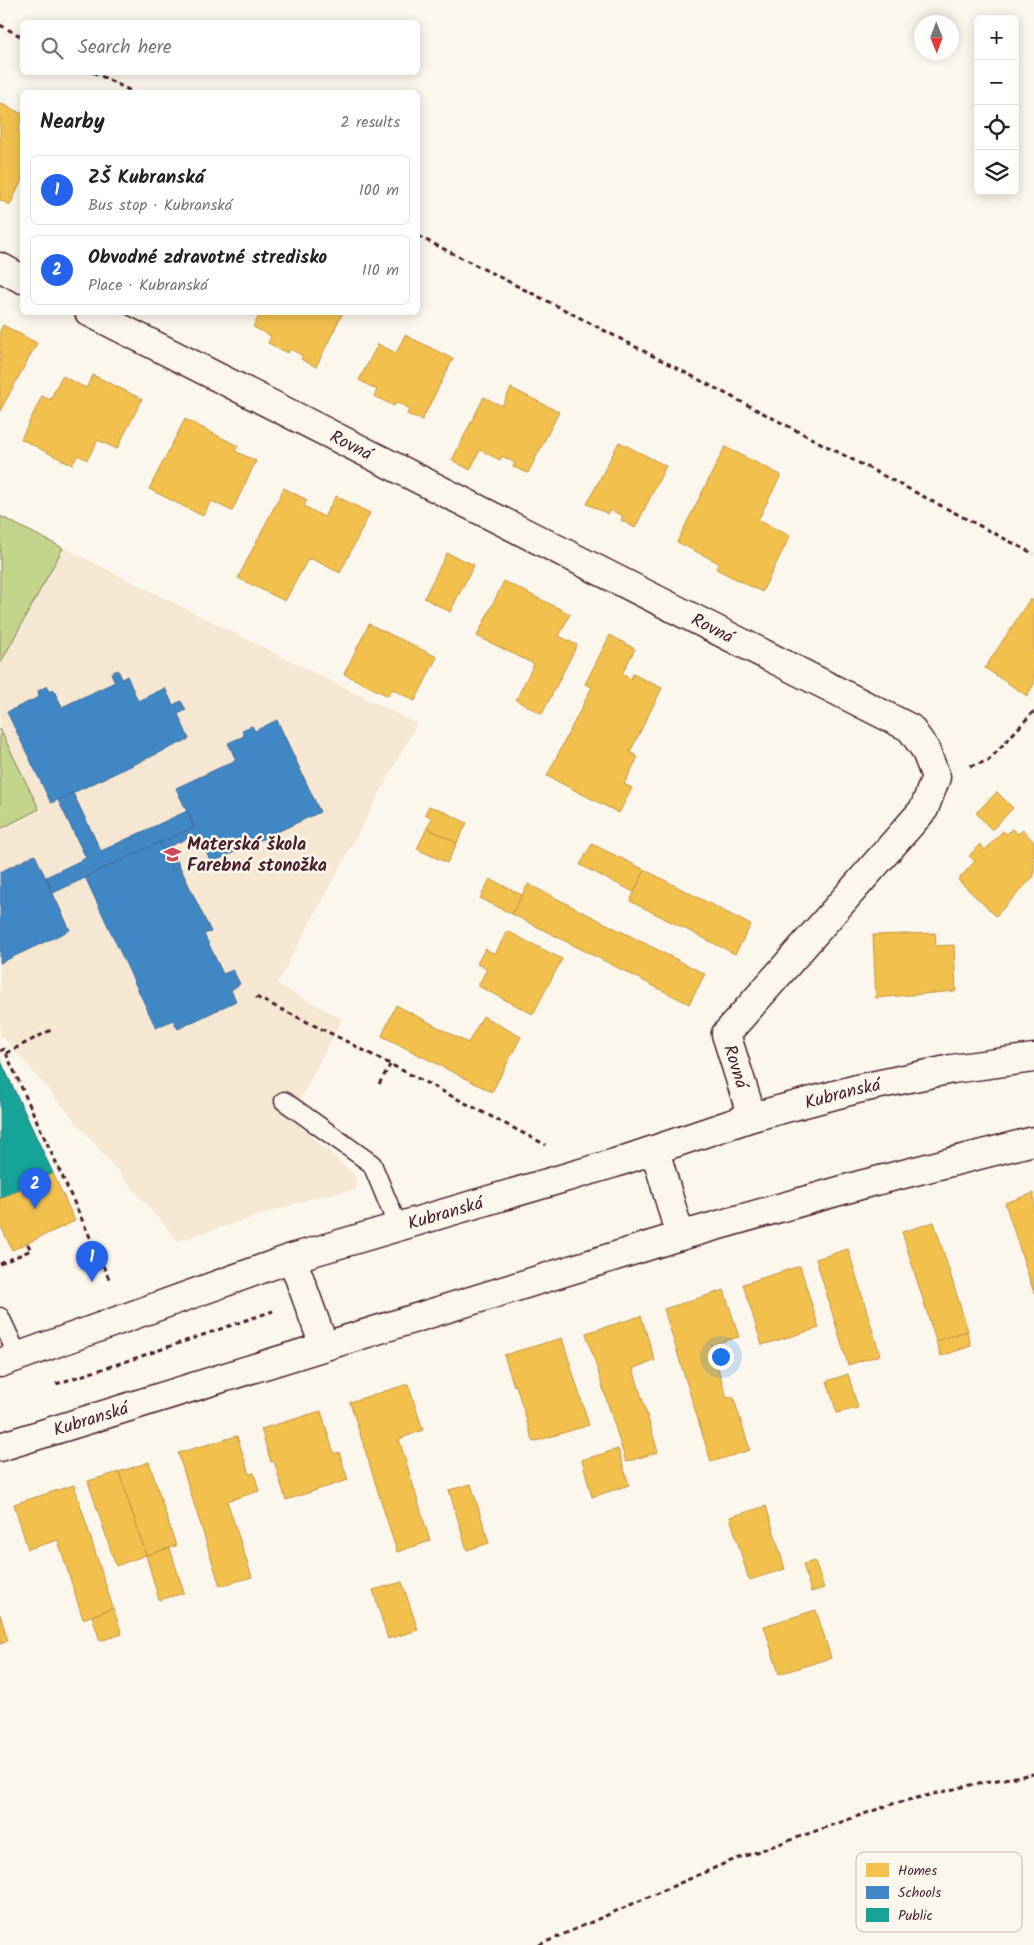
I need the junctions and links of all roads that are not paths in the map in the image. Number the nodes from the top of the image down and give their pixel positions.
1 (0, 267) edge
2 (20, 278) edge
3 (95, 315) edge
4 (1034, 1058) edge
5 (284, 1101) dead end
6 (752, 1117) junction
7 (1034, 1141) edge
8 (655, 1150) junction
9 (398, 1227) junction
10 (680, 1236) junction
11 (292, 1258) junction
12 (0, 1317) edge
13 (324, 1346) junction
14 (9, 1360) edge
15 (0, 1447) edge

1 - 2 street
3 - 6 street, Rovná
4 - 6 street, Kubranská
5 - 9 lane
6 - 8 street, Kubranská
7 - 10 street, Kubranská
8 - 9 street, Kubranská
8 - 10 street
9 - 11 street, Kubranská
10 - 13 street, Kubranská
11 - 13 street
11 - 14 street, Kubranská
12 - 14 lane
13 - 15 street, Kubranská

